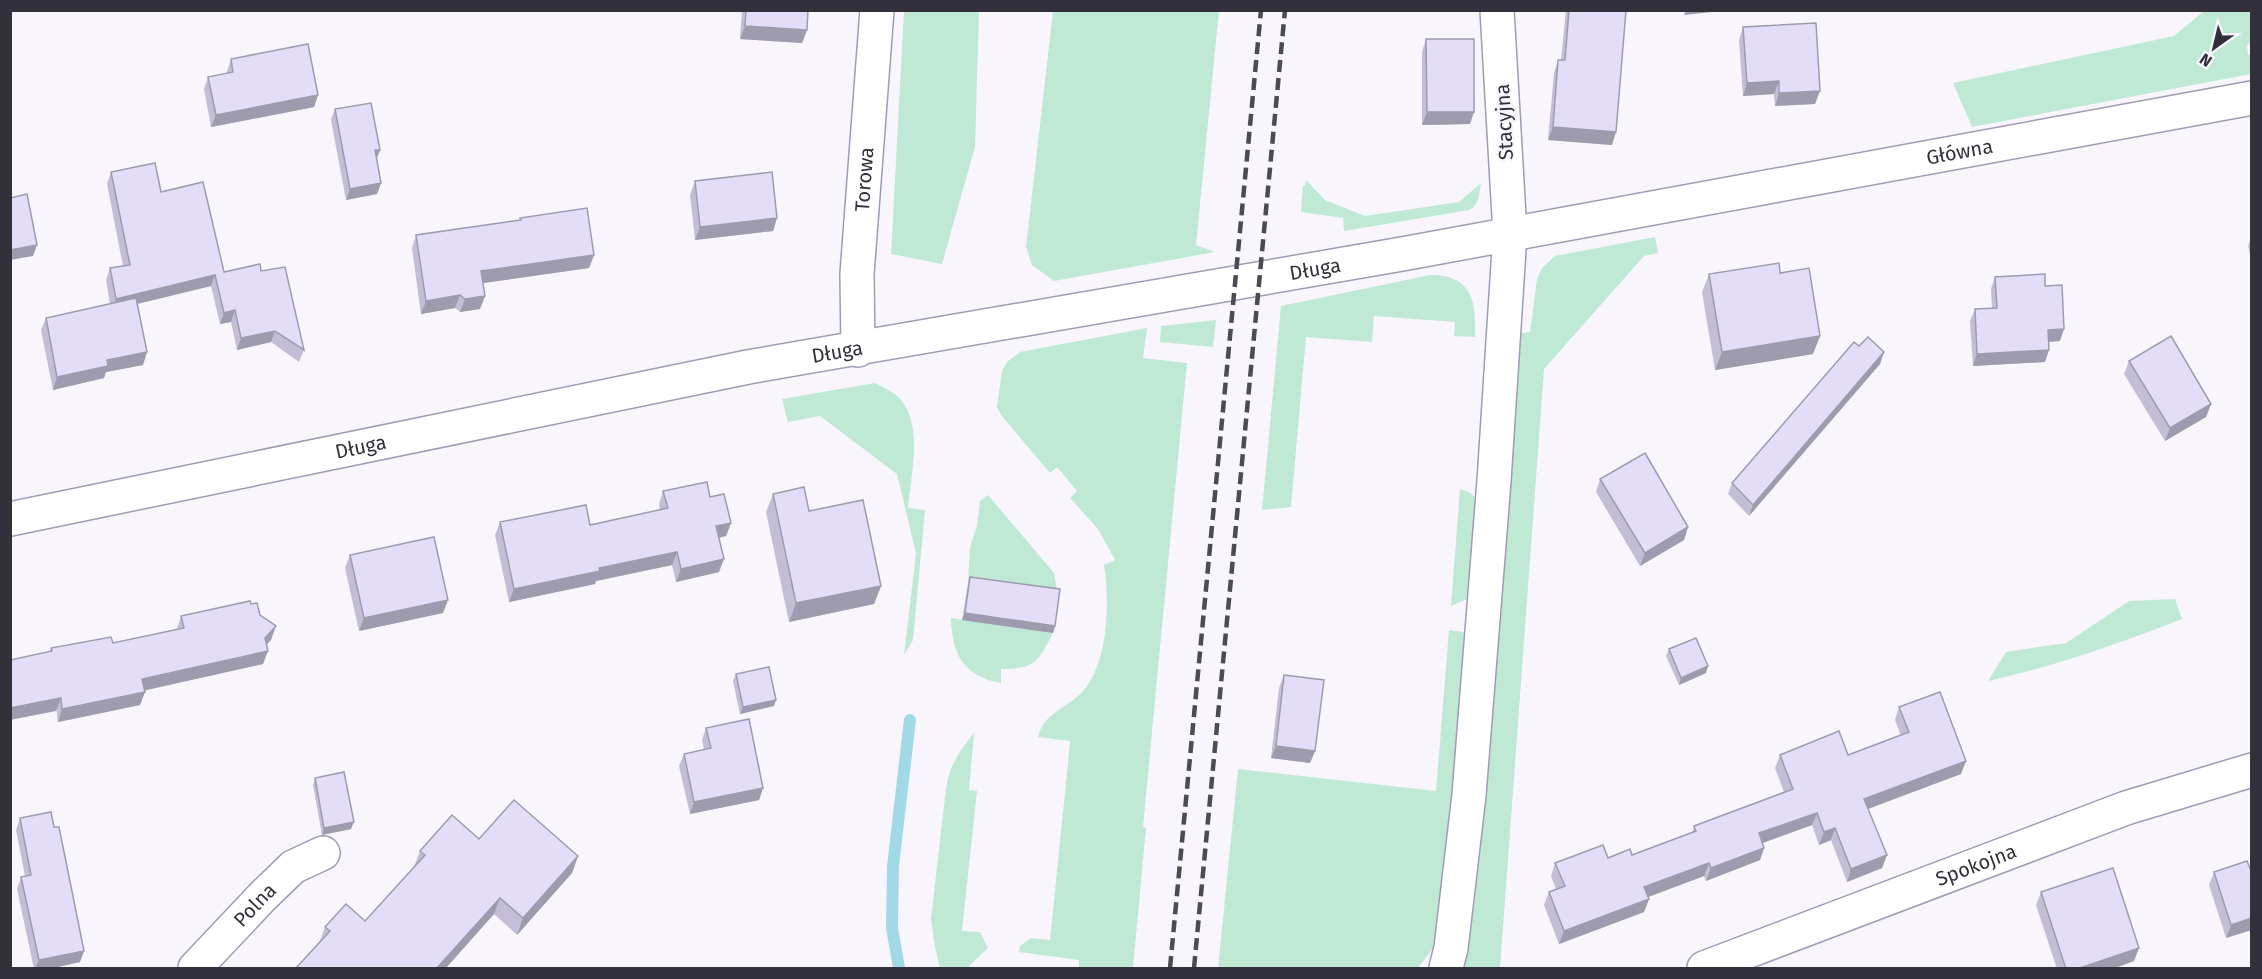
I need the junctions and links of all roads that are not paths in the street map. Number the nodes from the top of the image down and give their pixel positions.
1 (877, 10) edge
2 (1499, 12) edge
3 (2252, 98) edge
4 (1668, 206) joint
5 (1509, 234) junction
6 (858, 350) junction
7 (10, 519) edge
8 (2252, 770) edge
9 (324, 853) dead end
10 (195, 969) edge
11 (1446, 969) edge
12 (1704, 969) edge

1 - 6 street, Torowa
2 - 5 street, Stacyjna
3 - 4 street, Główna
4 - 5 street, Długa
5 - 6 street, Długa
5 - 11 street, Stacyjna
6 - 7 street, Długa
8 - 12 street, Spokojna
9 - 10 street, Polna

